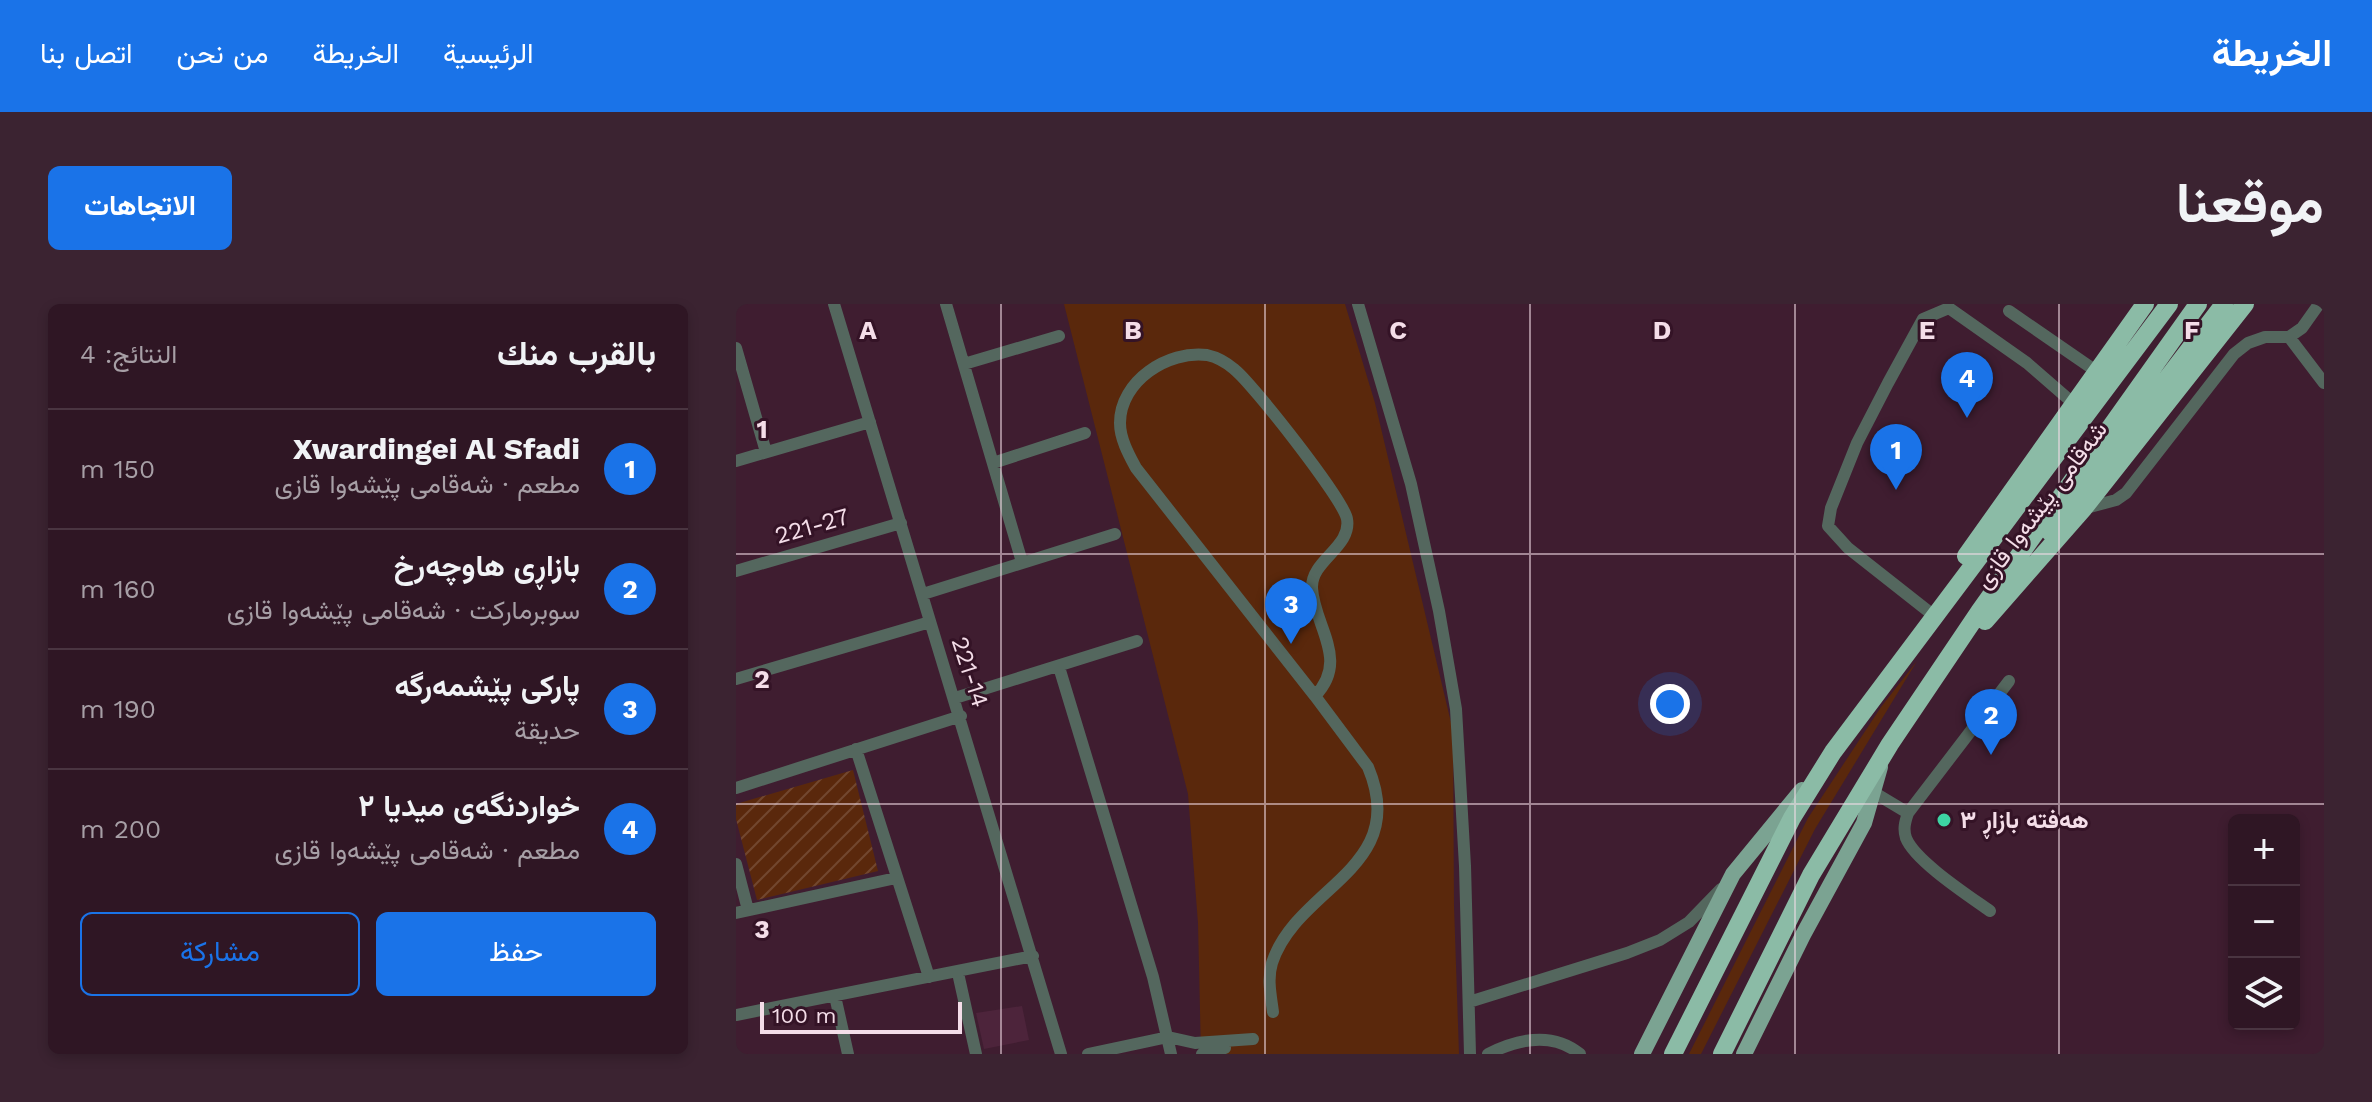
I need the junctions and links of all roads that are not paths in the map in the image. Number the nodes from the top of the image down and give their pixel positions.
1 (834, 304) edge
2 (946, 304) edge
3 (1358, 304) edge
4 (2145, 304) edge
5 (2169, 304) edge
6 (2198, 304) edge
7 (2224, 304) edge
8 (2245, 304) edge
9 (2319, 304) edge
10 (2009, 311) dead end
11 (1059, 336) dead end
12 (2289, 337) junction
13 (736, 348) edge
14 (964, 364) junction
15 (2096, 371) junction
16 (2324, 383) edge
17 (2073, 403) junction
18 (870, 422) junction
19 (1085, 433) dead end
20 (766, 452) junction
21 (736, 461) edge
22 (993, 463) junction
23 (2084, 508) junction
24 (901, 523) junction
25 (1115, 534) dead end
26 (1022, 562) junction
27 (736, 571) edge
28 (923, 594) junction
29 (1928, 611) junction
30 (1985, 621) junction
31 (930, 622) junction
32 (1137, 641) dead end
33 (1059, 667) junction
34 (736, 679) edge
35 (2009, 681) dead end
36 (1881, 686) junction
37 (1315, 696) junction
38 (955, 698) junction
39 (961, 716) junction
40 (1893, 740) junction
41 (856, 749) junction
42 (1833, 752) junction
43 (736, 788) edge
44 (1873, 792) junction
45 (1908, 813) junction
46 (736, 864) edge
47 (1733, 874) junction
48 (896, 878) junction
49 (1990, 911) dead end
50 (742, 912) edge
51 (1033, 956) junction
52 (958, 973) junction
53 (929, 977) junction
54 (835, 996) junction
55 (1469, 1002) junction
56 (1273, 1012) dead end
57 (736, 1015) edge
58 (1735, 1029) junction
59 (1168, 1037) junction
60 (1753, 1037) junction
61 (1470, 1048) edge
62 (1504, 1050) edge
63 (848, 1054) edge
64 (976, 1054) edge
65 (1061, 1054) edge
66 (1088, 1054) edge
67 (1171, 1054) edge
68 (1202, 1054) edge
69 (1487, 1054) edge
70 (1580, 1054) edge
71 (1642, 1054) edge
72 (1673, 1054) edge
73 (1722, 1054) edge
74 (1744, 1054) edge

1 - 18 street, 221-14
2 - 14 street
3 - 55 street
4 - 15 highway, شەقامی پێشەوا قازی
5 - 36 highway, شەقامی پێشەوا قازی
6 - 40 highway, شەقامی پێشەوا قازی
7 - 30 highway, شەقامی پێشەوا قازی
8 - 23 highway
9 - 12 street
10 - 15 street
11 - 14 street
12 - 16 street
12 - 23 street
13 - 20 street
14 - 22 street
15 - 17 highway, شەقامی پێشەوا قازی
17 - 29 highway, شەقامی پێشەوا قازی
17 - 29 street
18 - 20 street
18 - 24 street, 221-14
19 - 22 street
20 - 21 street
22 - 26 street
23 - 30 highway
24 - 27 street, 221-27
24 - 28 street, 221-14
25 - 26 street
26 - 28 street
28 - 31 street, 221-14
29 - 36 highway, شەقامی پێشەوا قازی
30 - 40 highway, شەقامی پێشەوا قازی
31 - 34 street
31 - 38 street, 221-14
32 - 33 street
33 - 38 street
33 - 59 street
35 - 45 street
36 - 42 highway, شەقامی پێشەوا قازی
37 - 37 street
37 - 56 street
38 - 39 street, 221-14
39 - 41 street
39 - 51 street, 221-14
40 - 44 main road
40 - 58 highway, شەقامی پێشەوا قازی
41 - 43 street
41 - 48 street
42 - 47 main road
42 - 72 highway, شەقامی پێشەوا قازی
44 - 45 street
44 - 60 main road
45 - 49 street
46 - 50 street
47 - 55 street
47 - 71 main road
48 - 50 street
48 - 53 street
51 - 52 street
51 - 65 street, 221-14
52 - 53 street
52 - 64 street
53 - 54 street
54 - 57 street
54 - 63 street
55 - 61 street
58 - 60 highway
58 - 73 highway, شەقامی پێشەوا قازی
59 - 66 street
59 - 67 street
59 - 68 street
60 - 74 main road
61 - 69 street
62 - 69 street
62 - 70 street

